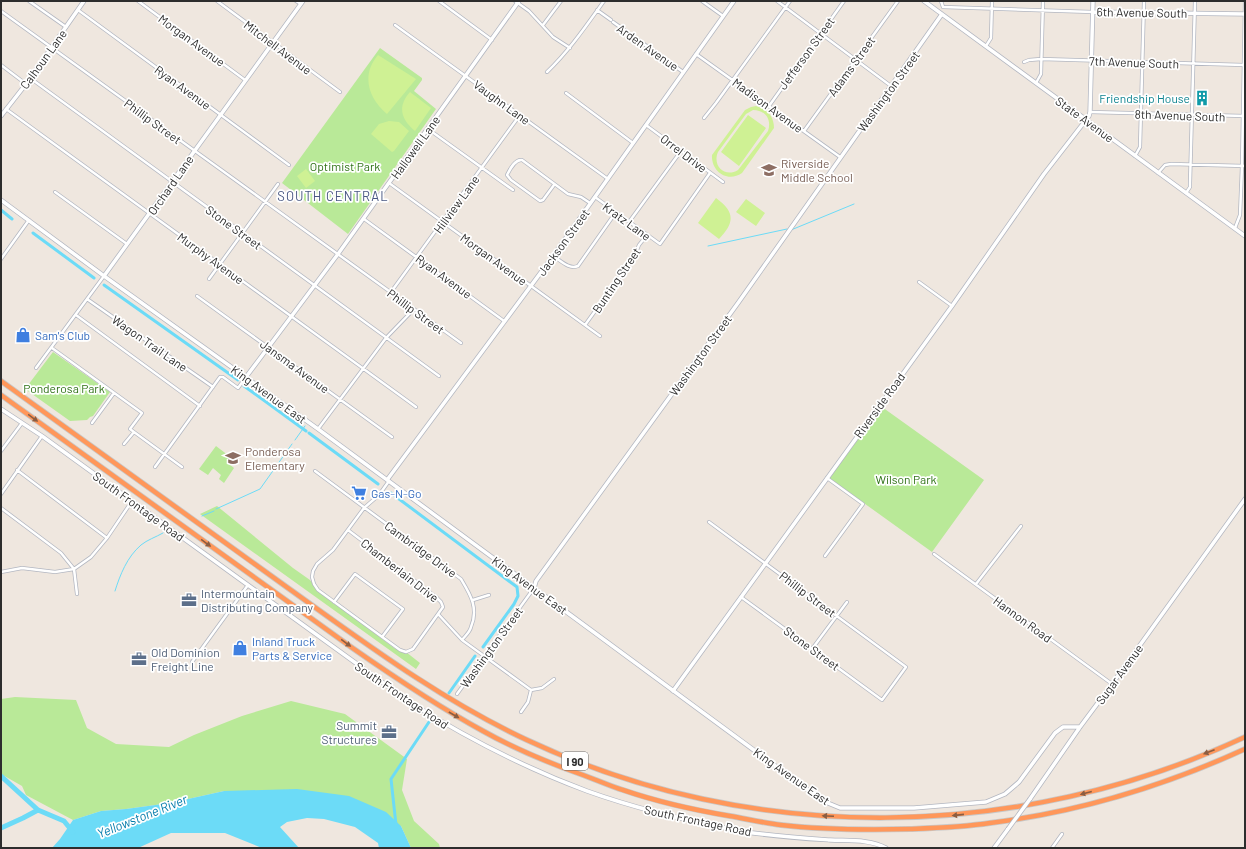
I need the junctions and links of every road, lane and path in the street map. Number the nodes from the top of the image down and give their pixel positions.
1 (29, 1) edge
2 (84, 1) edge
3 (138, 1) edge
4 (217, 1) edge
5 (296, 1) edge
6 (439, 1) edge
7 (561, 1) edge
8 (604, 1) edge
9 (702, 1) edge
10 (734, 1) edge
11 (777, 1) edge
12 (790, 1) edge
13 (844, 1) edge
14 (898, 1) edge
15 (924, 1) edge
16 (941, 1) edge
17 (992, 1) edge
18 (1043, 1) edge
19 (1093, 1) edge
20 (1144, 1) edge
21 (1195, 1) edge
22 (1245, 1) edge
23 (302, 2) edge
24 (517, 2) edge
25 (785, 7) junction
26 (992, 8) junction
27 (78, 10) junction
28 (597, 10) junction
29 (1043, 10) junction
30 (1, 11) edge
31 (1093, 12) junction
32 (1144, 12) junction
33 (942, 14) junction
34 (1195, 14) junction
35 (1245, 14) edge
36 (723, 16) junction
37 (395, 24) dead end
38 (543, 25) junction
39 (66, 27) junction
40 (820, 33) junction
41 (492, 40) junction
42 (273, 42) junction
43 (986, 46) junction
44 (52, 48) junction
45 (570, 48) junction
46 (696, 54) junction
47 (1041, 58) junction
48 (856, 59) junction
49 (1092, 61) junction
50 (1024, 62) dead end
51 (1142, 63) junction
52 (1194, 64) junction
53 (1, 66) edge
54 (1244, 66) edge
55 (547, 72) dead end
56 (683, 72) junction
57 (466, 75) junction
58 (30, 78) junction
59 (245, 80) junction
60 (733, 80) junction
61 (1036, 83) junction
62 (26, 84) junction
63 (892, 87) junction
64 (340, 92) dead end
65 (566, 93) dead end
66 (769, 106) junction
67 (6, 109) junction
68 (1090, 112) junction
69 (220, 114) junction
70 (1141, 114) junction
71 (520, 115) junction
72 (1191, 115) junction
73 (1, 116) edge
74 (1244, 116) edge
75 (704, 118) dead end
76 (1086, 120) junction
77 (646, 125) junction
78 (428, 129) junction
79 (804, 131) junction
80 (633, 143) junction
81 (194, 150) junction
82 (681, 151) junction
83 (1135, 156) junction
84 (840, 157) junction
85 (289, 165) dead end
86 (1190, 166) junction
87 (1243, 166) edge
88 (482, 168) junction
89 (710, 173) junction
90 (1158, 173) junction
91 (608, 179) junction
92 (172, 181) junction
93 (723, 182) dead end
94 (389, 183) junction
95 (278, 184) dead end
96 (554, 184) junction
97 (512, 190) dead end
98 (55, 192) dead end
99 (1186, 192) junction
100 (595, 197) junction
101 (1, 200) edge
102 (265, 202) junction
103 (591, 203) junction
104 (616, 212) junction
105 (150, 213) junction
106 (1240, 215) junction
107 (1245, 216) edge
108 (364, 219) junction
109 (29, 220) junction
110 (443, 222) junction
111 (629, 222) junction
112 (1235, 228) junction
113 (243, 233) junction
114 (647, 235) junction
115 (1245, 236) edge
116 (128, 244) junction
117 (338, 254) junction
118 (553, 256) junction
119 (417, 257) junction
120 (1, 259) edge
121 (220, 264) junction
122 (104, 276) junction
123 (209, 279) dead end
124 (919, 282) dead end
125 (315, 285) junction
126 (530, 285) junction
127 (391, 292) junction
128 (197, 296) dead end
129 (87, 299) junction
130 (952, 306) junction
131 (414, 309) junction
132 (76, 315) junction
133 (293, 316) junction
134 (504, 321) junction
135 (585, 325) junction
136 (600, 336) dead end
137 (386, 338) junction
138 (461, 343) dead end
139 (52, 348) junction
140 (269, 348) junction
141 (36, 368) dead end
142 (364, 369) junction
143 (439, 376) dead end
144 (246, 377) junction
145 (1, 381) edge
146 (213, 387) junction
147 (114, 393) junction
148 (1, 395) edge
149 (340, 399) junction
150 (200, 406) junction
151 (416, 407) dead end
152 (1, 409) edge
153 (22, 423) junction
154 (92, 423) dead end
155 (318, 429) junction
156 (134, 432) junction
157 (42, 436) junction
158 (392, 438) dead end
159 (124, 444) dead end
160 (1, 451) edge
161 (164, 454) junction
162 (155, 467) dead end
163 (182, 467) dead end
164 (17, 470) junction
165 (315, 471) dead end
166 (827, 478) junction
167 (388, 480) junction
168 (1, 494) edge
169 (1245, 499) edge
170 (132, 501) junction
171 (1, 508) edge
172 (364, 508) junction
173 (709, 522) dead end
174 (1021, 526) dead end
175 (348, 530) junction
176 (107, 538) junction
177 (934, 554) dead end
178 (825, 556) dead end
179 (766, 563) junction
180 (74, 569) junction
181 (1, 572) edge
182 (976, 584) junction
183 (248, 585) junction
184 (534, 588) junction
185 (77, 594) dead end
186 (489, 595) dead end
187 (741, 597) junction
188 (473, 600) junction
189 (334, 602) junction
190 (847, 602) dead end
191 (438, 614) junction
192 (837, 616) junction
193 (382, 637) junction
194 (462, 640) junction
195 (812, 649) junction
196 (485, 657) junction
197 (192, 662) dead end
198 (554, 679) dead end
199 (1112, 684) junction
200 (531, 690) junction
201 (673, 691) junction
202 (457, 694) dead end
203 (882, 700) joint
204 (521, 712) dead end
205 (1080, 727) junction
206 (1245, 737) edge
207 (1245, 749) edge
208 (1062, 834) dead end
209 (886, 848) edge
210 (994, 848) edge
211 (1052, 848) edge

1 - 39 street
2 - 27 street, Calhoun Lane
3 - 59 street, Morgan Avenue
4 - 42 street, Mitchell Avenue
5 - 23 street
6 - 41 street
7 - 38 street
8 - 28 street
9 - 36 street
10 - 36 street, Jackson Street
11 - 25 street
12 - 25 street
13 - 40 street, Jefferson Street
14 - 48 street, Adams Street
15 - 33 street, State Avenue
16 - 26 street, 6th Avenue South
17 - 26 street
18 - 29 street
19 - 31 street
20 - 32 street
21 - 34 street
22 - 35 street
23 - 42 street, Orchard Lane
24 - 38 street
24 - 41 street, Hallowell Lane
25 - 40 street
25 - 60 street
26 - 29 street, 6th Avenue South
26 - 43 street
27 - 39 street, Calhoun Lane
27 - 69 street, Ryan Avenue
28 - 45 street
28 - 56 street, Arden Avenue
29 - 31 street, 6th Avenue South
29 - 47 street
30 - 44 street, Phillip Street
31 - 32 street, 6th Avenue South
31 - 49 street
32 - 34 street, 6th Avenue South
32 - 51 street
33 - 43 street, State Avenue
33 - 63 street, Washington Street
34 - 35 street, 6th Avenue South
34 - 52 street
35 - 54 street
36 - 46 street, Jackson Street
37 - 57 street, Vaughn Lane
38 - 45 street
39 - 44 street, Calhoun Lane
40 - 48 street
40 - 66 street, Jefferson Street
41 - 57 street, Hallowell Lane
42 - 59 street, Orchard Lane
42 - 64 street, Mitchell Avenue
43 - 61 street, State Avenue
44 - 58 street, Calhoun Lane
44 - 81 street, Phillip Street
45 - 55 street
46 - 56 street, Jackson Street
46 - 60 street, Madison Avenue
47 - 49 street, 7th Avenue South
47 - 50 street, 7th Avenue South
47 - 61 street
48 - 63 street
48 - 79 street, Adams Street
49 - 51 street, 7th Avenue South
49 - 68 street
51 - 52 street, 7th Avenue South
51 - 70 street
52 - 54 street, 7th Avenue South
52 - 72 street
53 - 62 street
54 - 74 street
56 - 77 street, Jackson Street
57 - 71 street, Vaughn Lane
57 - 78 street, Hallowell Lane
58 - 62 street, Calhoun Lane
58 - 92 street, Stone Street
59 - 69 street, Orchard Lane
60 - 66 street, Madison Avenue
60 - 75 street
61 - 76 street, State Avenue
62 - 67 street, Calhoun Lane
63 - 84 street, Washington Street
65 - 80 street
66 - 79 street, Madison Avenue
67 - 73 street, Calhoun Lane
67 - 105 street, Murphy Avenue
68 - 70 street, 8th Avenue South
68 - 76 street, Riverside Road
69 - 81 street, Orchard Lane
69 - 85 street, Ryan Avenue
70 - 72 street, 8th Avenue South
70 - 83 street
71 - 88 street, Hillview Lane
71 - 91 street, Vaughn Lane
72 - 74 street, 8th Avenue South
72 - 86 street
74 - 87 street
76 - 83 street, State Avenue
76 - 130 street, Riverside Road
77 - 80 street, Jackson Street
77 - 82 street, Orrel Drive
78 - 88 street
78 - 94 street, Hallowell Lane
79 - 84 street, Madison Avenue
80 - 91 street, Jackson Street
81 - 92 street, Orchard Lane
81 - 102 street, Phillip Street
82 - 89 street, Orrel Drive
82 - 111 street
83 - 90 street, State Avenue
84 - 184 street, Washington Street
86 - 87 street
86 - 90 street
86 - 99 street
87 - 106 street
88 - 97 street
88 - 110 street, Hillview Lane
89 - 93 street, Orrel Drive
89 - 114 street, Kratz Lane
90 - 99 street, State Avenue
91 - 100 street, Jackson Street
92 - 105 street, Orchard Lane
92 - 113 street, Stone Street
94 - 108 street, Hallowell Lane
94 - 110 street, Morgan Avenue
95 - 102 street
96 - 96 street
96 - 103 street
98 - 116 street
99 - 112 street, State Avenue
100 - 103 street, Jackson Street
100 - 104 street, Kratz Lane
101 - 109 street, King Avenue East
102 - 113 street
102 - 117 street, Phillip Street
103 - 118 street, Jackson Street
104 - 111 street, Kratz Lane
104 - 118 street
105 - 116 street, Orchard Lane
105 - 121 street, Murphy Avenue
106 - 107 street
106 - 112 street
108 - 117 street, Hallowell Lane
108 - 119 street, Ryan Avenue
109 - 120 street
109 - 122 street, King Avenue East
110 - 119 street, Hillview Lane
110 - 126 street, Morgan Avenue
111 - 114 street, Kratz Lane
112 - 115 street, State Avenue
113 - 121 street
113 - 125 street, Stone Street
114 - 135 street, Bunting Street
116 - 122 street, Orchard Lane
117 - 125 street, Hallowell Lane
117 - 127 street, Phillip Street
118 - 126 street, Jackson Street
119 - 127 street, Hillview Lane
119 - 134 street, Ryan Avenue
121 - 123 street
121 - 133 street, Murphy Avenue
122 - 129 street, Orchard Lane
122 - 144 street, King Avenue East
124 - 130 street
125 - 133 street, Hallowell Lane
125 - 137 street, Stone Street
126 - 134 street, Jackson Street
126 - 135 street, Morgan Avenue
127 - 131 street, Phillip Street
128 - 140 street, Jansma Avenue
129 - 132 street, Orchard Lane
129 - 146 street, Wagon Trail Lane
130 - 166 street, Riverside Road
131 - 137 street
131 - 138 street, Phillip Street
132 - 139 street, Orchard Lane
132 - 150 street
133 - 140 street, Hallowell Lane
133 - 142 street, Murphy Avenue
134 - 167 street, Jackson Street
135 - 136 street, Morgan Avenue
137 - 142 street
137 - 143 street, Stone Street
139 - 141 street, Orchard Lane
139 - 147 street
140 - 144 street, Hallowell Lane
140 - 149 street, Jansma Avenue
142 - 149 street
142 - 151 street, Murphy Avenue
144 - 146 street, Hallowell Lane
144 - 155 street, King Avenue East
206 -> 145 highway, I 90
146 - 150 street
147 - 154 street
147 - 156 street
148 -> 207 highway, I 90
149 - 155 street
149 - 158 street, Jansma Avenue
150 - 161 street
152 - 153 street, South Frontage Road
153 - 157 street, South Frontage Road
153 - 160 street
155 - 167 street, King Avenue East
156 - 159 street
156 - 161 street
157 - 164 street
157 - 170 street, South Frontage Road
161 - 162 street
161 - 163 street
164 - 168 street
164 - 176 street
165 - 172 street, Cambridge Drive
166 - 178 street
166 - 179 street, Riverside Road
167 - 172 street, Jackson Street
167 - 184 street, King Avenue East
169 - 199 street, Sugar Avenue
170 - 176 street
170 - 183 street, South Frontage Road
171 - 180 street
172 - 175 street, Jackson Street
172 - 188 street, Cambridge Drive
173 - 179 street, Phillip Street
174 - 182 street
175 - 189 street, Jackson Street
175 - 191 street, Chamberlain Drive
176 - 180 street
177 - 182 street, Hannon Road
179 - 187 street, Riverside Road
179 - 192 street, Phillip Street
180 - 181 street
180 - 185 street
182 - 199 street, Hannon Road
183 - 197 street
183 - 209 street, South Frontage Road
184 - 196 street, Washington Street
184 - 201 street, King Avenue East
186 - 188 street
187 - 195 street, Stone Street
187 - 201 street, Riverside Road
188 - 194 street
189 - 193 street
189 - 193 street
190 - 192 street
191 - 193 street, Chamberlain Drive
191 - 194 street, Chamberlain Drive
192 - 195 street
192 - 203 street, Phillip Street
194 - 196 street, Chamberlain Drive
195 - 203 street, Stone Street
196 - 200 street, Chamberlain Drive
196 - 202 street, Washington Street
198 - 200 street
199 - 205 street, Sugar Avenue
200 - 204 street
201 - 205 street, King Avenue East
205 - 210 street, Sugar Avenue, bridge
208 - 211 street

